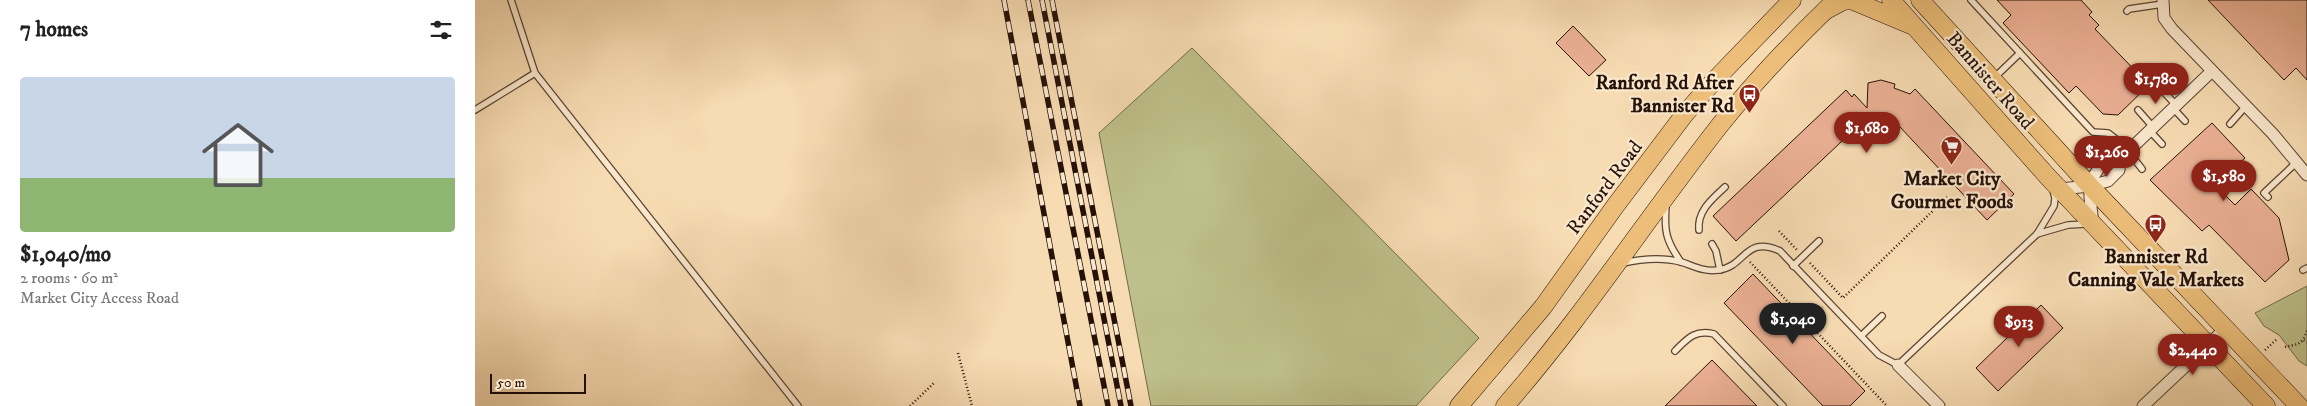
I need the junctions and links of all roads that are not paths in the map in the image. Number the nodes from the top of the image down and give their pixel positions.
1 (511, 0) edge
2 (1891, 0) edge
3 (1920, 0) edge
4 (1971, 0) edge
5 (1790, 1) edge
6 (2163, 2) edge
7 (1831, 5) edge
8 (2127, 11) dead end
9 (1915, 27) junction
10 (2020, 53) junction
11 (2155, 71) dead end
12 (2212, 71) junction
13 (535, 73) junction
14 (1993, 79) junction
15 (2175, 106) junction
16 (2246, 106) junction
17 (475, 110) edge
18 (2138, 110) dead end
19 (2185, 122) dead end
20 (2230, 124) dead end
21 (2151, 128) junction
22 (2162, 144) dead end
23 (2126, 154) junction
24 (2297, 162) junction
25 (2142, 169) dead end
26 (2307, 175) edge
27 (2055, 184) junction
28 (2090, 186) junction
29 (1725, 187) dead end
30 (1668, 193) junction
31 (2268, 197) dead end
32 (2093, 224) junction
33 (1699, 230) dead end
34 (2037, 234) junction
35 (1819, 241) dead end
36 (1712, 244) dead end
37 (1681, 262) junction
38 (1616, 265) junction
39 (1793, 266) junction
40 (1720, 270) junction
41 (1882, 316) dead end
42 (2226, 328) junction
43 (1861, 336) junction
44 (2207, 345) junction
45 (1675, 351) dead end
46 (1898, 364) junction
47 (798, 406) edge
48 (1459, 406) edge
49 (1505, 406) edge
50 (1783, 406) edge
51 (1939, 406) edge
52 (2143, 406) edge
53 (2266, 406) edge
54 (2299, 406) edge

1 - 13 lane
2 - 9 main road, Bannister Road
3 - 14 main road, Bannister Road
4 - 10 lane
5 - 48 main road, Ranford Road
6 - 8 lane
6 - 12 street
7 - 9 main road
7 - 30 main road
9 - 27 main road, Bannister Road
10 - 14 lane
10 - 23 lane
11 - 15 lane
12 - 15 street
12 - 16 street
13 - 17 lane
13 - 47 lane
14 - 28 main road, Bannister Road
15 - 19 lane
15 - 21 street
16 - 20 lane
16 - 24 street
18 - 21 lane
21 - 22 lane
21 - 23 street
23 - 25 lane
23 - 28 street
24 - 26 street
24 - 31 lane
27 - 28 street
27 - 32 main road, Bannister Road
27 - 34 lane
28 - 32 street
28 - 42 main road, Bannister Road
29 - 33 lane
30 - 37 lane
30 - 38 main road
32 - 34 lane
32 - 44 main road, Bannister Road
34 - 46 lane
35 - 39 lane
36 - 40 lane
37 - 38 lane
37 - 40 lane
38 - 49 main road
39 - 40 lane
39 - 43 lane
41 - 43 lane
42 - 44 street
42 - 54 main road, Bannister Road
43 - 46 lane
44 - 52 street
44 - 53 main road, Bannister Road
45 - 50 lane
46 - 51 street

